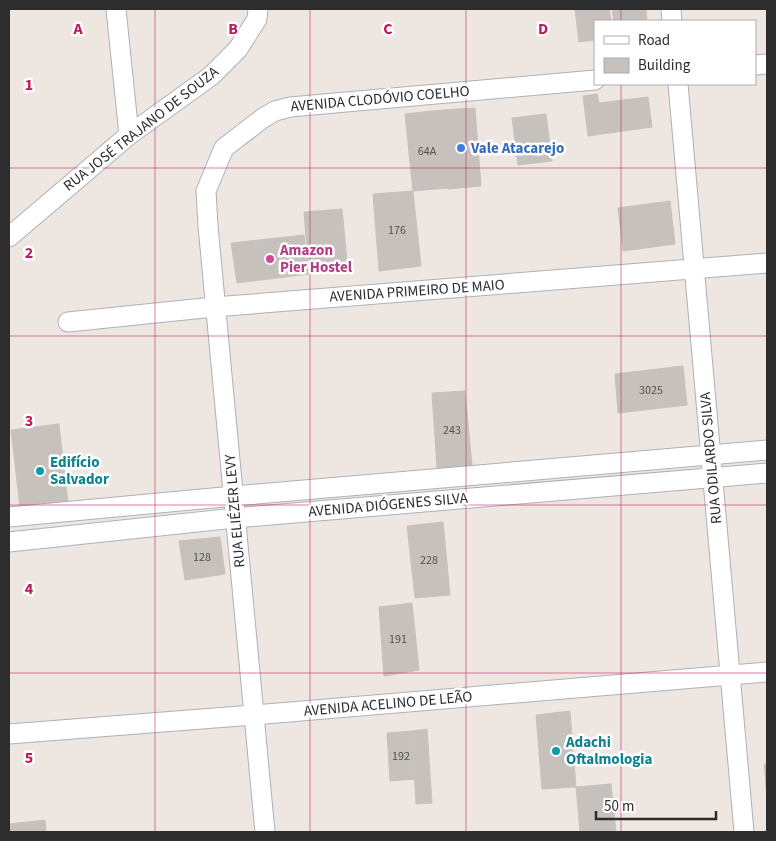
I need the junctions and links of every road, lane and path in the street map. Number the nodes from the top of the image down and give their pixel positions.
1 (116, 9) edge
2 (258, 9) edge
3 (594, 80) edge
4 (678, 85) edge
5 (129, 135) junction
6 (206, 191) joint
7 (9, 238) edge
8 (767, 263) edge
9 (694, 269) junction
10 (214, 307) junction
11 (68, 322) dead end
12 (767, 450) edge
13 (710, 456) junction
14 (767, 473) edge
15 (712, 477) junction
16 (234, 496) junction
17 (9, 517) edge
18 (235, 518) junction
19 (9, 542) edge
20 (767, 672) edge
21 (730, 675) junction
22 (253, 715) junction
23 (9, 734) edge
24 (265, 832) edge
25 (744, 832) edge

1 - 5 street
2 - 5 street, RUA JOSÉ TRAJANO DE SOUZA
3 - 6 street, AVENIDA CLODÓVIO COELHO
4 - 9 street, RUA ODILARDO SILVA
5 - 7 street, RUA JOSÉ TRAJANO DE SOUZA
6 - 10 street, RUA ELIÉZER LEVY
8 - 9 street, AVENIDA PRIMEIRO DE MAIO
9 - 10 street, AVENIDA PRIMEIRO DE MAIO
9 - 13 street, RUA ODILARDO SILVA
10 - 11 street, AVENIDA PRIMEIRO DE MAIO
10 - 16 street, RUA ELIÉZER LEVY
12 - 13 street, AVENIDA DIÓGENES SILVA
13 - 15 street, RUA ODILARDO SILVA
13 - 16 street, AVENIDA DIÓGENES SILVA
14 - 15 street, AVENIDA DIÓGENES SILVA
15 - 18 street, AVENIDA DIÓGENES SILVA
15 - 21 street, RUA ODILARDO SILVA
16 - 17 street, AVENIDA DIÓGENES SILVA
16 - 18 street, RUA ELIÉZER LEVY
18 - 19 street, AVENIDA DIÓGENES SILVA
18 - 22 street, RUA ELIÉZER LEVY
20 - 21 street, AVENIDA ACELINO DE LEÃO
21 - 22 street, AVENIDA ACELINO DE LEÃO
21 - 25 street, RUA ODILARDO SILVA
22 - 23 street, AVENIDA ACELINO DE LEÃO
22 - 24 street, RUA ELIÉZER LEVY

